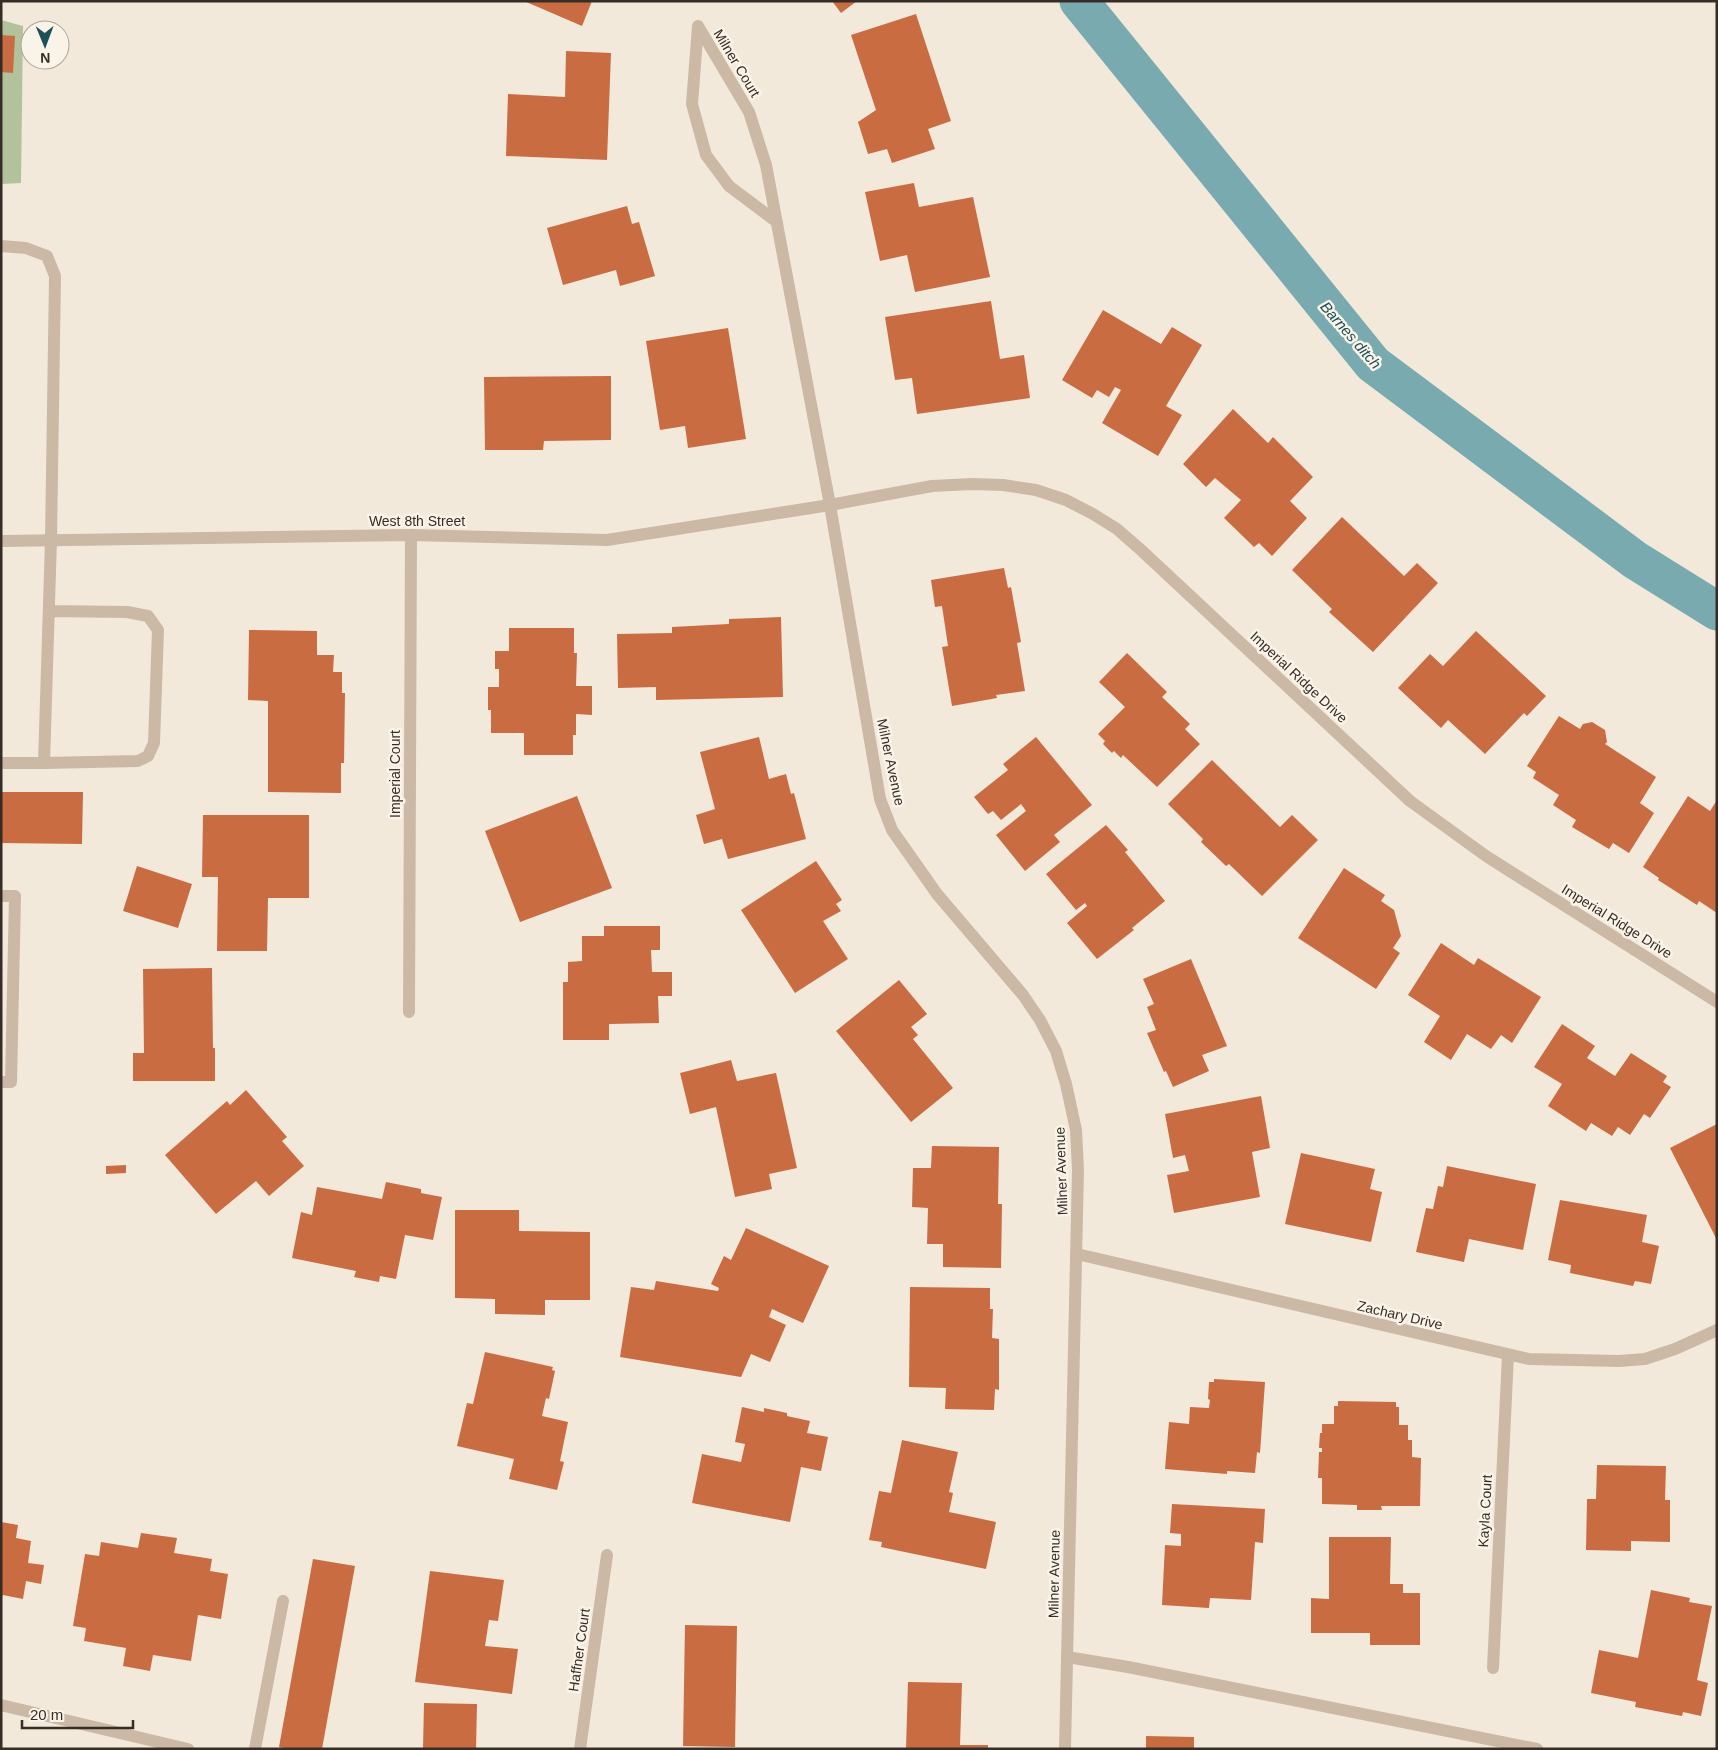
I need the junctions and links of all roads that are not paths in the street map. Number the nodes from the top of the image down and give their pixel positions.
1 (777, 222) junction
2 (1, 246) edge
3 (830, 505) junction
4 (411, 535) junction
5 (51, 540) junction
6 (1, 542) edge
7 (49, 611) junction
8 (1, 763) edge
9 (44, 763) junction
10 (1, 896) edge
11 (1717, 1002) edge
12 (409, 1012) dead end
13 (1, 1082) edge
14 (1077, 1254) junction
15 (1717, 1330) edge
16 (1508, 1355) junction
17 (607, 1555) dead end
18 (283, 1601) dead end
19 (1067, 1657) junction
20 (1493, 1668) dead end
21 (1, 1705) edge
22 (188, 1749) edge
23 (255, 1749) edge
24 (580, 1749) edge
25 (1065, 1749) edge
26 (1537, 1749) edge

1 - 1 street, Milner Court
1 - 3 street, Milner Court
2 - 5 street
3 - 4 street, West 8th Street
3 - 11 street, Imperial Ridge Drive
3 - 14 street, Milner Avenue
4 - 5 street, West 8th Street
4 - 12 street, Imperial Court
5 - 6 street, West 8th Street
5 - 7 street
7 - 9 street
7 - 9 street
8 - 9 street
10 - 13 street
14 - 16 street, Zachary Drive
14 - 19 street, Milner Avenue
15 - 16 street, Zachary Drive
16 - 20 street, Kayla Court
17 - 24 street, Haffner Court
18 - 23 street
19 - 25 street, Milner Avenue
19 - 26 street
21 - 22 street

